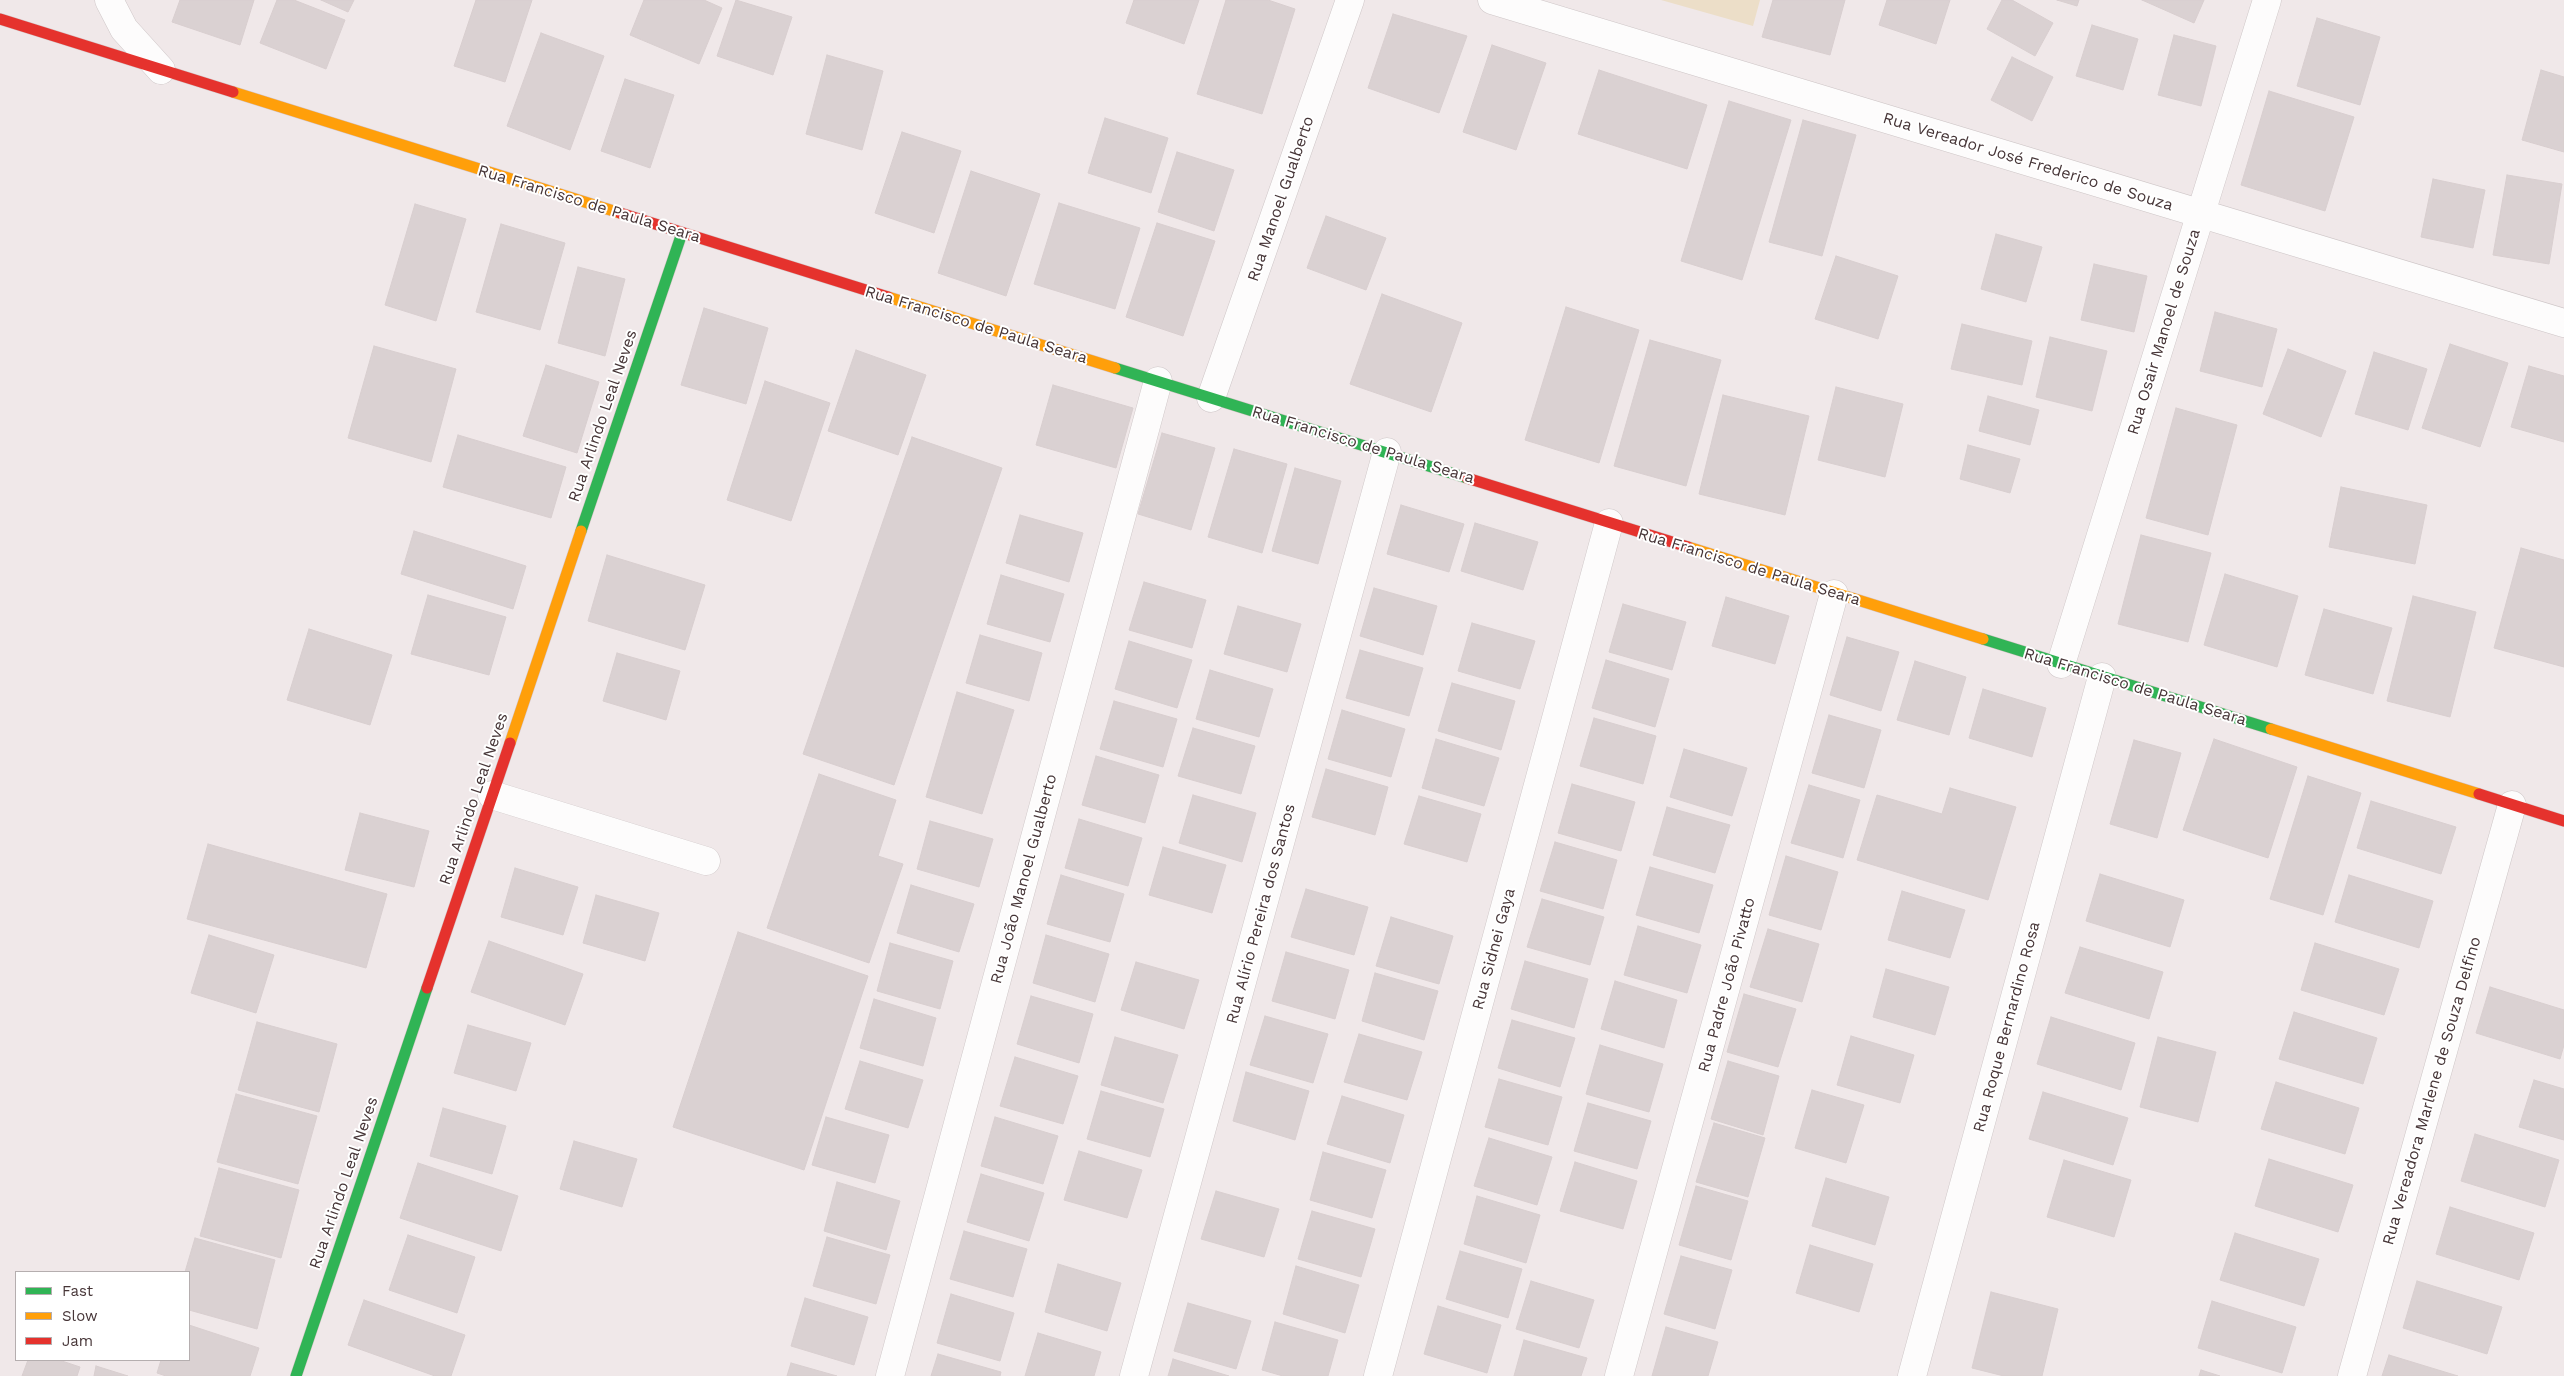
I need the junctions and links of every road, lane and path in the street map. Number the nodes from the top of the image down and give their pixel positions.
1 (109, 0) edge
2 (1350, 0) edge
3 (1492, 0) edge
4 (2266, 0) edge
5 (0, 19) edge
6 (161, 70) junction
7 (2200, 214) junction
8 (682, 233) junction
9 (2564, 323) edge
10 (1158, 381) junction
11 (1211, 398) junction
12 (1387, 452) junction
13 (1609, 523) junction
14 (1834, 594) junction
15 (2061, 664) junction
16 (2102, 677) junction
17 (492, 795) junction
18 (2512, 805) junction
19 (2564, 821) edge
20 (706, 861) dead end
21 (296, 1376) edge
22 (890, 1376) edge
23 (1134, 1376) edge
24 (1378, 1376) edge
25 (1619, 1376) edge
26 (1912, 1376) edge
27 (2352, 1376) edge

1 - 6 street, Rua Francisco de Paula Seara
2 - 11 street, Rua Manoel Gualberto
3 - 7 street, Rua Vereador José Frederico de Souza
4 - 7 street, Rua Osair Manoel de Souza
5 - 6 street, Rua Francisco de Paula Seara
6 - 8 street, Rua Francisco de Paula Seara
7 - 9 street, Rua Vereador José Frederico de Souza
7 - 15 street, Rua Osair Manoel de Souza
8 - 10 street, Rua Francisco de Paula Seara
8 - 17 street, Rua Arlindo Leal Neves
10 - 11 street, Rua Francisco de Paula Seara
10 - 22 street, Rua João Manoel Gualberto
11 - 12 street, Rua Francisco de Paula Seara
12 - 13 street, Rua Francisco de Paula Seara
12 - 23 street, Rua Alírio Pereira dos Santos
13 - 14 street, Rua Francisco de Paula Seara
13 - 24 street, Rua Sidnei Gaya
14 - 15 street, Rua Francisco de Paula Seara
14 - 25 street, Rua Padre João Pivatto
15 - 16 street, Rua Francisco de Paula Seara
16 - 18 street, Rua Francisco de Paula Seara
16 - 26 street, Rua Roque Bernardino Rosa
17 - 20 street
17 - 21 street, Rua Arlindo Leal Neves
18 - 19 street, Rua Francisco de Paula Seara
18 - 27 street, Rua Vereadora Marlene de Souza Delfino

